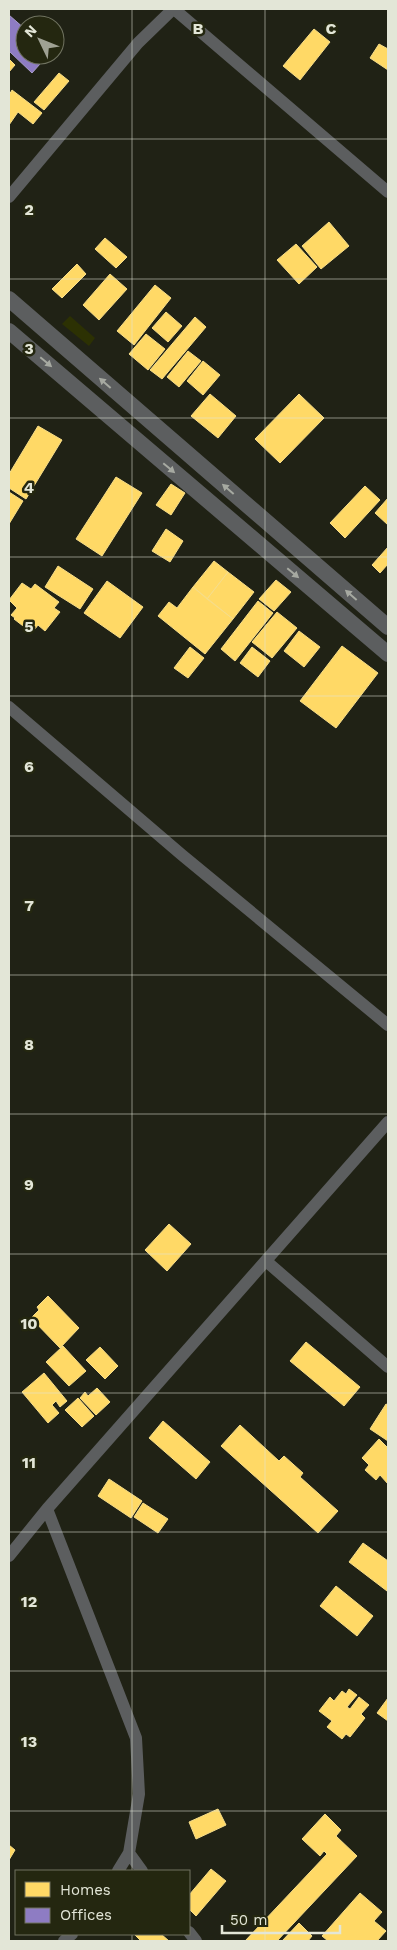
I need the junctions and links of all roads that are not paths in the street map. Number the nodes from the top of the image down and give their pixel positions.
1 (174, 9) edge
2 (388, 192) edge
3 (9, 197) edge
4 (9, 299) edge
5 (9, 331) edge
6 (388, 627) edge
7 (388, 654) edge
8 (9, 707) edge
9 (388, 1025) edge
10 (388, 1122) edge
11 (266, 1261) junction
12 (388, 1366) edge
13 (47, 1509) junction
14 (9, 1556) edge
15 (129, 1853) junction
16 (119, 1870) edge
17 (141, 1870) edge

1 - 2 street
1 - 3 street
6 -> 4 street
5 -> 7 street
8 - 9 street
10 - 11 street
11 - 12 street
11 - 13 street
13 - 14 street
13 - 15 street
15 - 16 street
15 - 17 street

